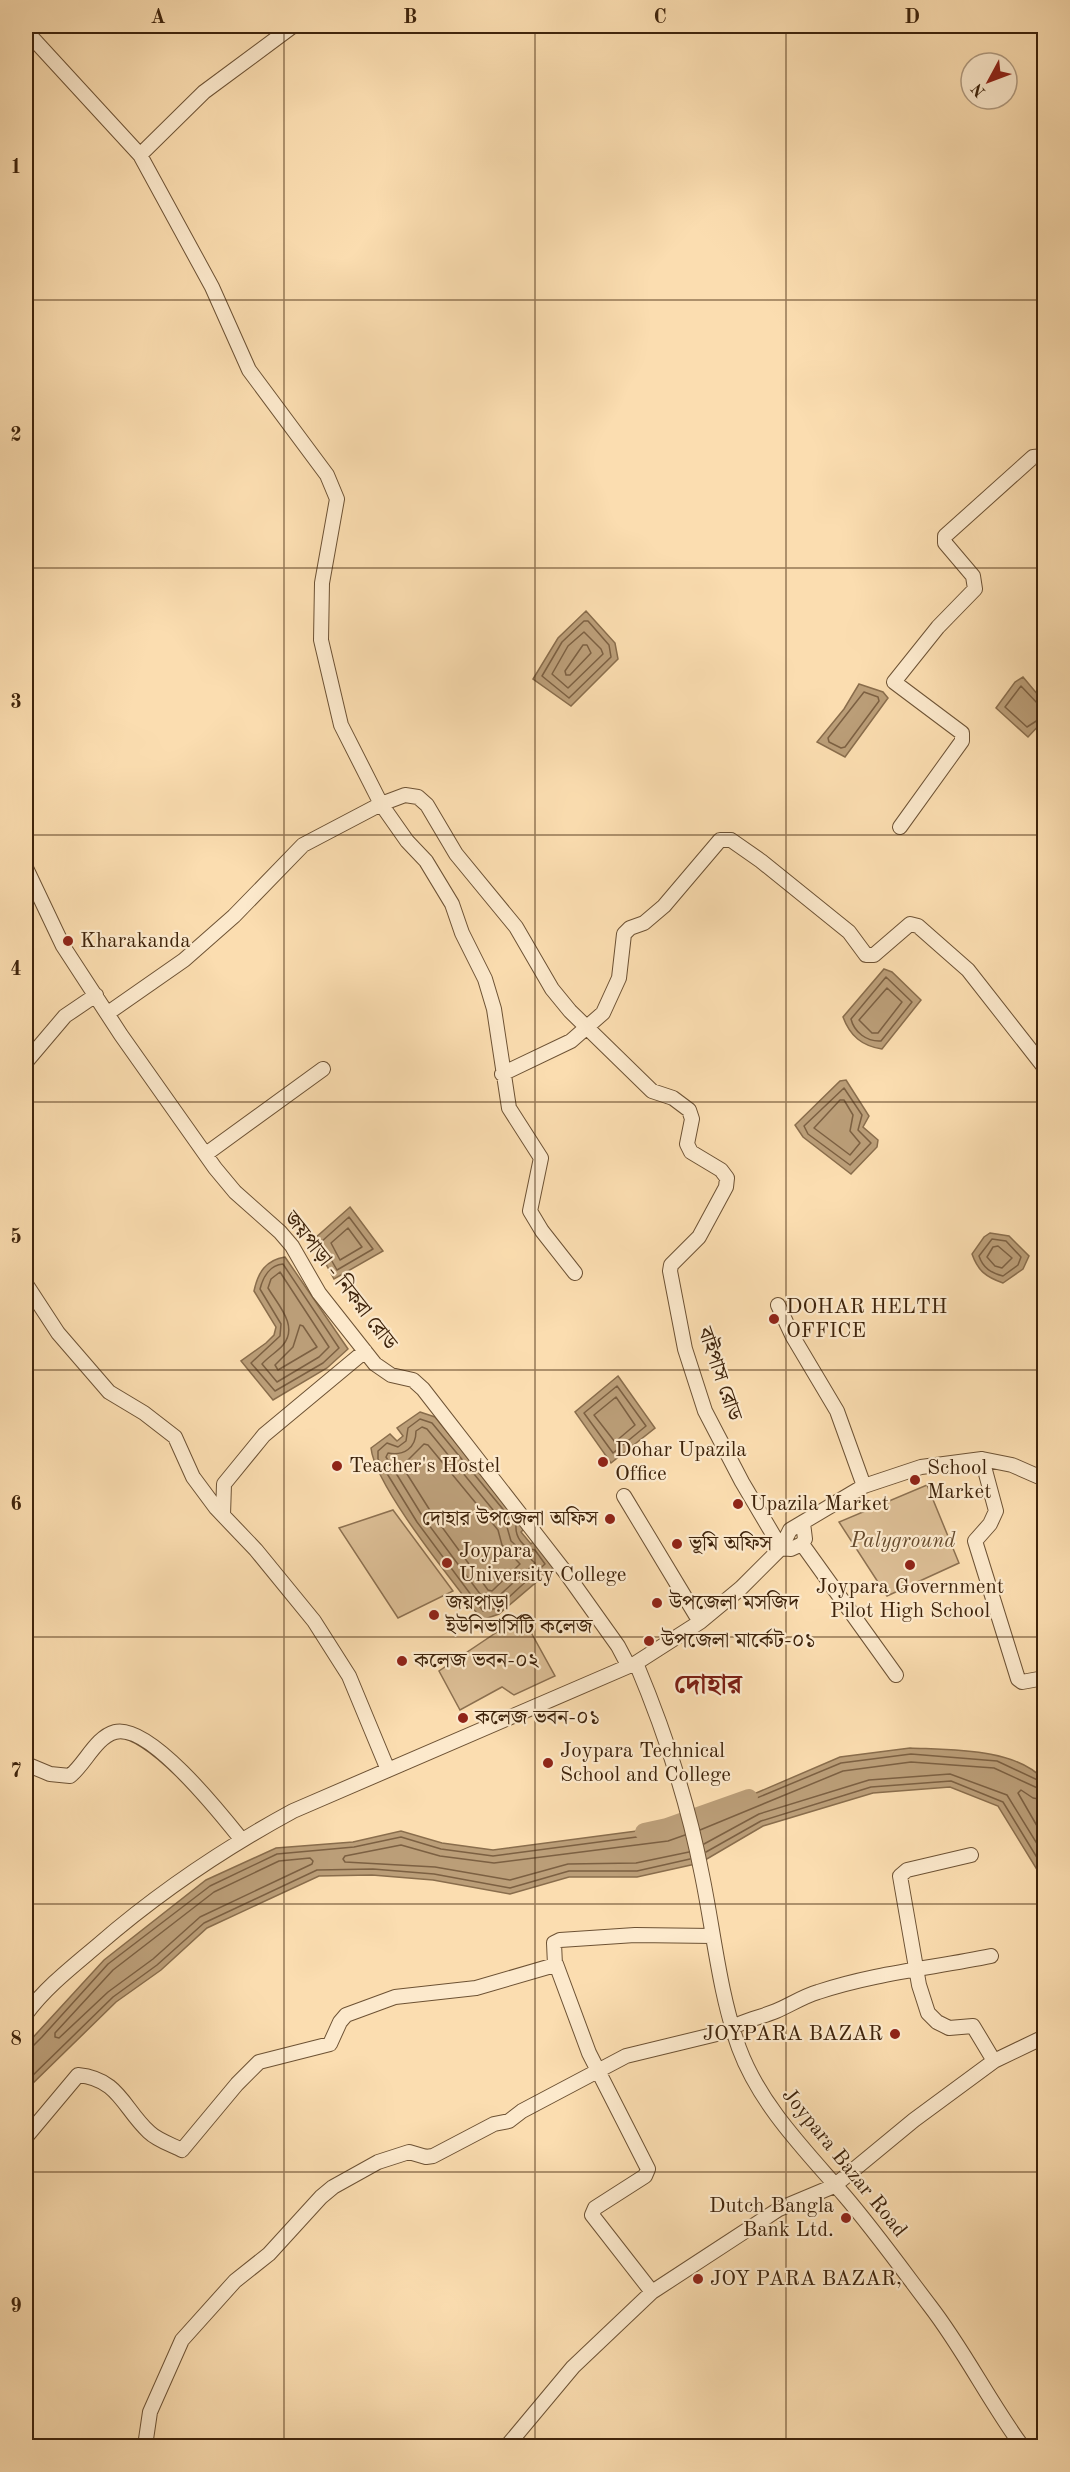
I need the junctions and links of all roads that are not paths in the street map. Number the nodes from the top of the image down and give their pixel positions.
1 (293, 26) edge
2 (26, 31) edge
3 (140, 155) junction
4 (1044, 456) edge
5 (381, 804) junction
6 (900, 827) dead end
7 (26, 868) edge
8 (96, 994) junction
9 (108, 1013) junction
10 (589, 1027) junction
11 (26, 1062) edge
12 (1044, 1067) edge
13 (322, 1069) dead end
14 (502, 1074) junction
15 (206, 1154) junction
16 (574, 1273) dead end
17 (26, 1284) edge
18 (778, 1305) dead end
19 (365, 1351) junction
20 (982, 1459) junction
21 (1044, 1479) edge
22 (864, 1486) junction
23 (624, 1496) dead end
24 (223, 1515) junction
25 (803, 1523) junction
26 (802, 1544) junction
27 (781, 1548) junction
28 (700, 1622) junction
29 (632, 1664) junction
30 (896, 1675) dead end
31 (1044, 1678) edge
32 (26, 1764) edge
33 (388, 1770) junction
34 (682, 1790) joint
35 (241, 1839) junction
36 (971, 1855) dead end
37 (713, 1936) junction
38 (991, 1956) dead end
39 (556, 1964) junction
40 (915, 1968) junction
41 (26, 2014) edge
42 (732, 2026) junction
43 (1044, 2037) edge
44 (994, 2061) junction
45 (598, 2070) junction
46 (26, 2137) edge
47 (834, 2186) junction
48 (652, 2292) junction
49 (145, 2446) edge
50 (507, 2446) edge
51 (1022, 2446) edge

1 - 3 street
2 - 3 street
3 - 5 street
4 - 6 street
5 - 9 street
5 - 10 street
5 - 14 street
7 - 8 street, জয়পাড়া - নিকরা রোড
8 - 9 street, জয়পাড়া - নিকরা রোড
8 - 11 street
9 - 15 street, জয়পাড়া - নিকরা রোড
10 - 12 street
10 - 14 street
10 - 27 street, বাইপাস রোড
13 - 15 street
14 - 16 street
15 - 19 street, জয়পাড়া - নিকরা রোড
17 - 24 street
18 - 22 street
19 - 24 street
19 - 29 street, জয়পাড়া - নিকরা রোড
20 - 21 street
20 - 22 street
20 - 31 street
22 - 25 street
23 - 28 street
24 - 33 street
25 - 26 street
25 - 27 street
26 - 27 street
26 - 30 street
27 - 28 street
28 - 29 street
29 - 33 street
29 - 34 street, জয়পাড়া - নিকরা রোড
32 - 35 street
33 - 35 street
34 - 37 street, Joypara Bazar Road
35 - 41 street
36 - 40 street
37 - 39 street
37 - 42 street, Joypara Bazar Road
38 - 40 street
39 - 45 street
39 - 46 street
40 - 42 street
40 - 44 street
42 - 45 street
42 - 47 street, Joypara Bazar Road
43 - 44 street
44 - 47 street
45 - 48 street
45 - 49 street
47 - 48 street
47 - 51 street, Joypara Bazar Road
48 - 50 street

